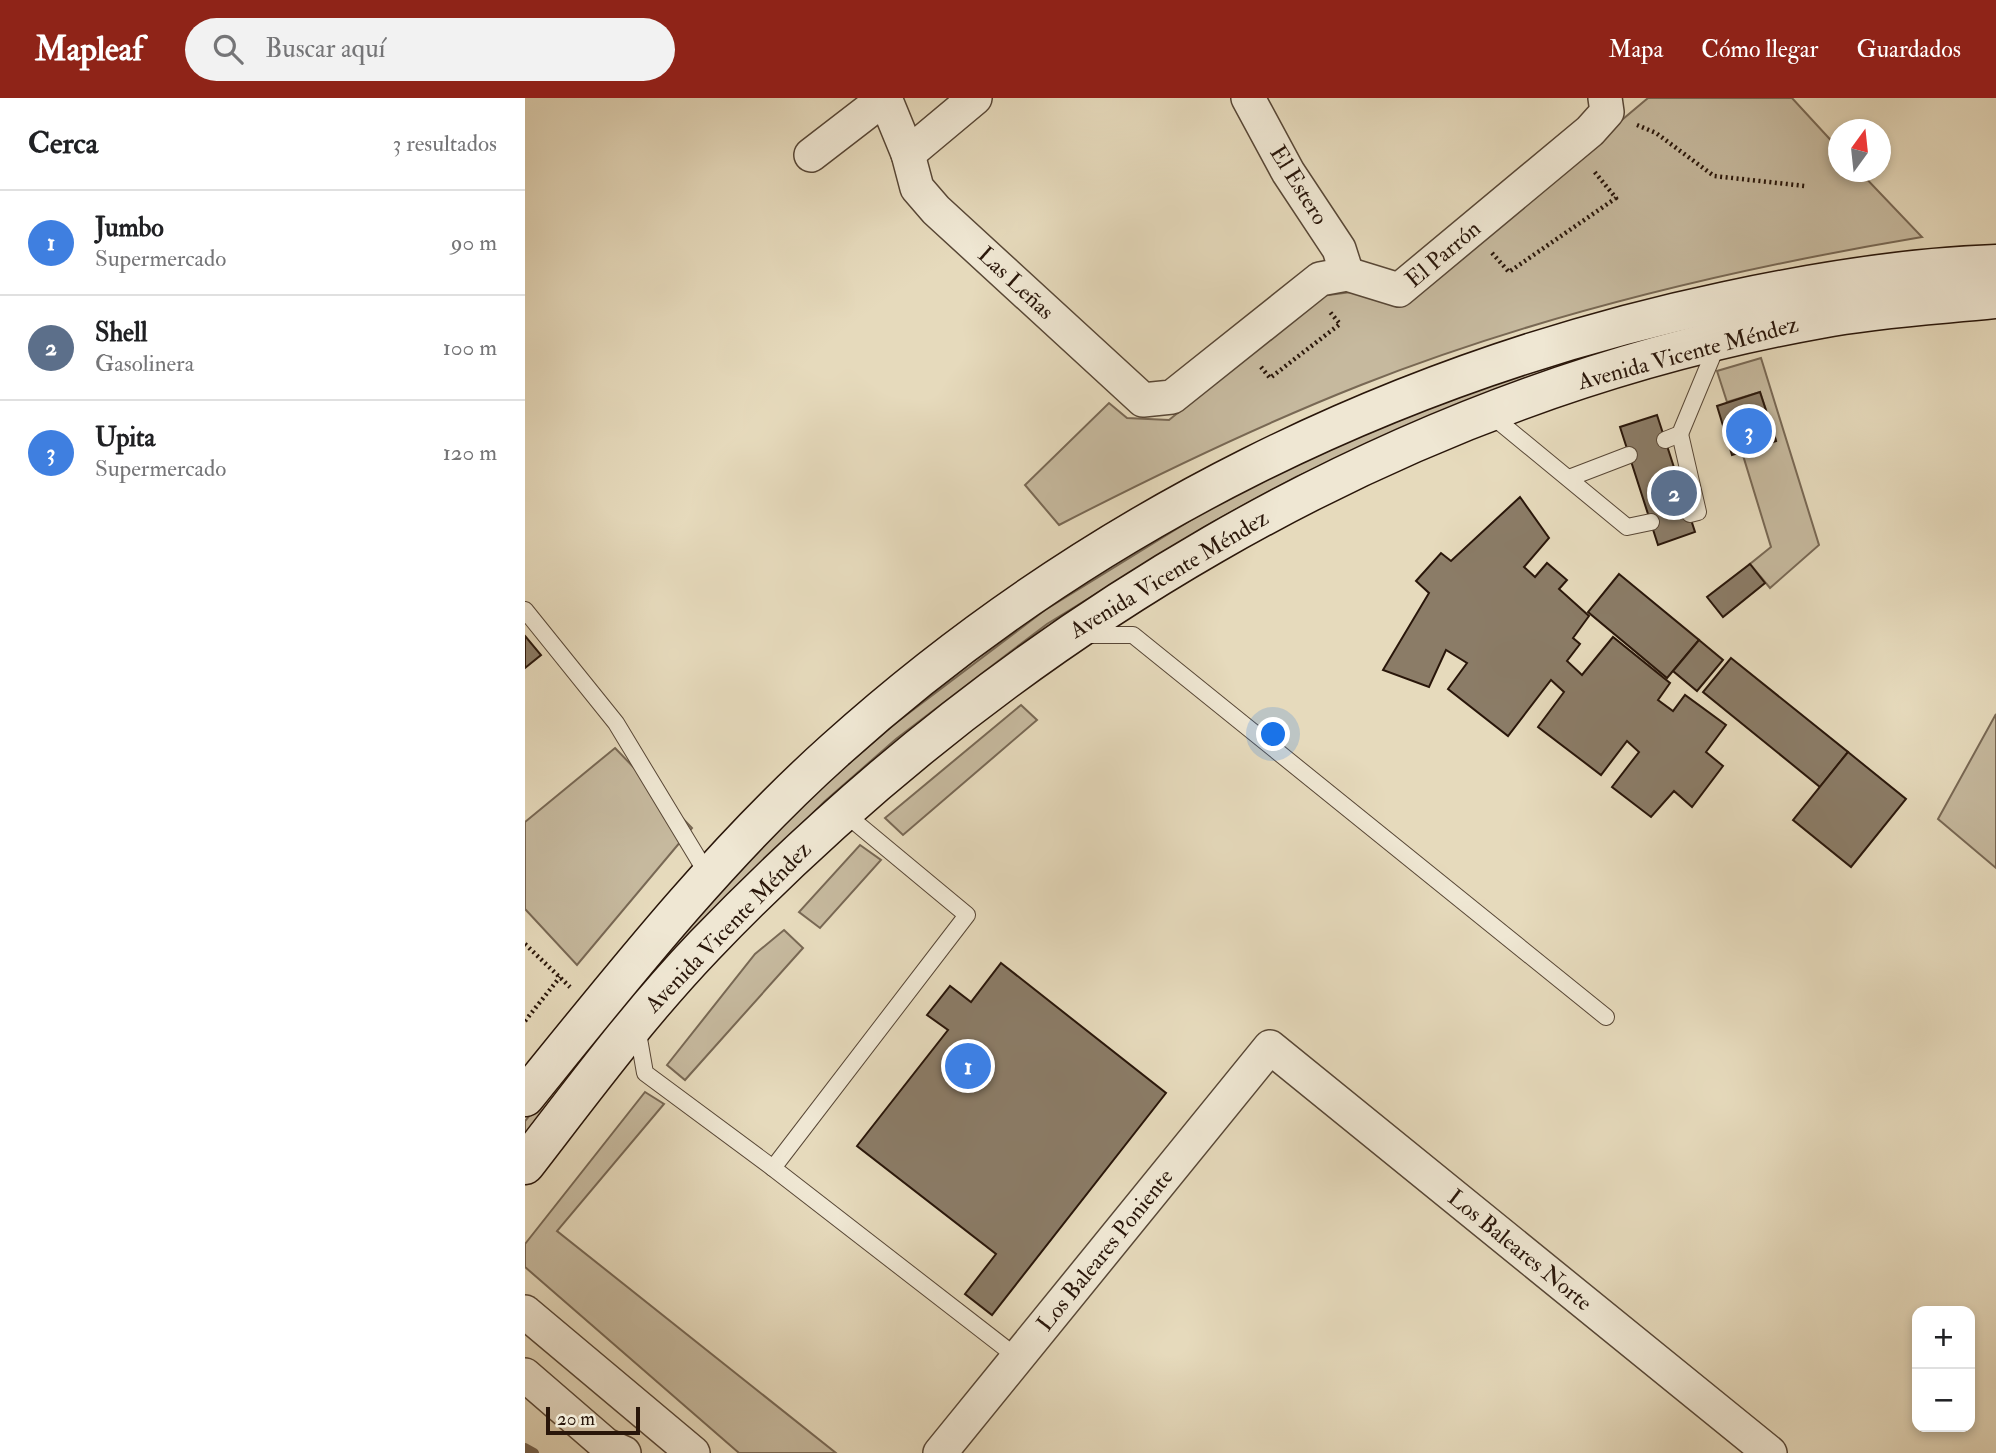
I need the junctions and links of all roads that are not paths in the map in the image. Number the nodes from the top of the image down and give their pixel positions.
1 (885, 98) edge
2 (975, 98) edge
3 (1248, 98) edge
4 (1606, 105) edge
5 (908, 154) junction
6 (811, 155) dead end
7 (1996, 264) edge
8 (1347, 274) junction
9 (1996, 299) edge
10 (1718, 341) junction
11 (1489, 413) junction
12 (1629, 455) dead end
13 (1569, 478) junction
14 (1690, 514) dead end
15 (1650, 522) dead end
16 (525, 610) edge
17 (1067, 635) junction
18 (843, 812) junction
19 (708, 875) junction
20 (1606, 1017) dead end
21 (636, 1021) junction
22 (1270, 1047) joint
23 (525, 1097) edge
24 (525, 1165) edge
25 (773, 1168) junction
26 (525, 1312) edge
27 (1018, 1357) junction
28 (525, 1375) edge
29 (624, 1453) edge
30 (693, 1453) edge
31 (940, 1453) edge
32 (1770, 1453) edge

1 - 5 street, Las Leñas
1 - 6 street
2 - 5 street
3 - 8 street, El Estero
4 - 8 street, El Parrón
5 - 8 street, Las Leñas
7 - 19 main road, Avenida Vicente Méndez
9 - 10 main road, Avenida Vicente Méndez
10 - 11 main road, Avenida Vicente Méndez
10 - 14 lane
11 - 13 lane
11 - 17 main road, Avenida Vicente Méndez
12 - 13 lane
13 - 15 lane
16 - 19 lane
17 - 18 main road, Avenida Vicente Méndez
17 - 20 lane
18 - 21 main road, Avenida Vicente Méndez
18 - 25 lane
19 - 23 main road, Avenida Vicente Méndez
21 - 24 main road, Avenida Vicente Méndez
21 - 25 lane
22 - 27 street, Los Baleares Poniente
22 - 32 street, Los Baleares Norte
25 - 27 lane
26 - 30 street
27 - 31 street, Los Baleares Poniente
28 - 29 street

